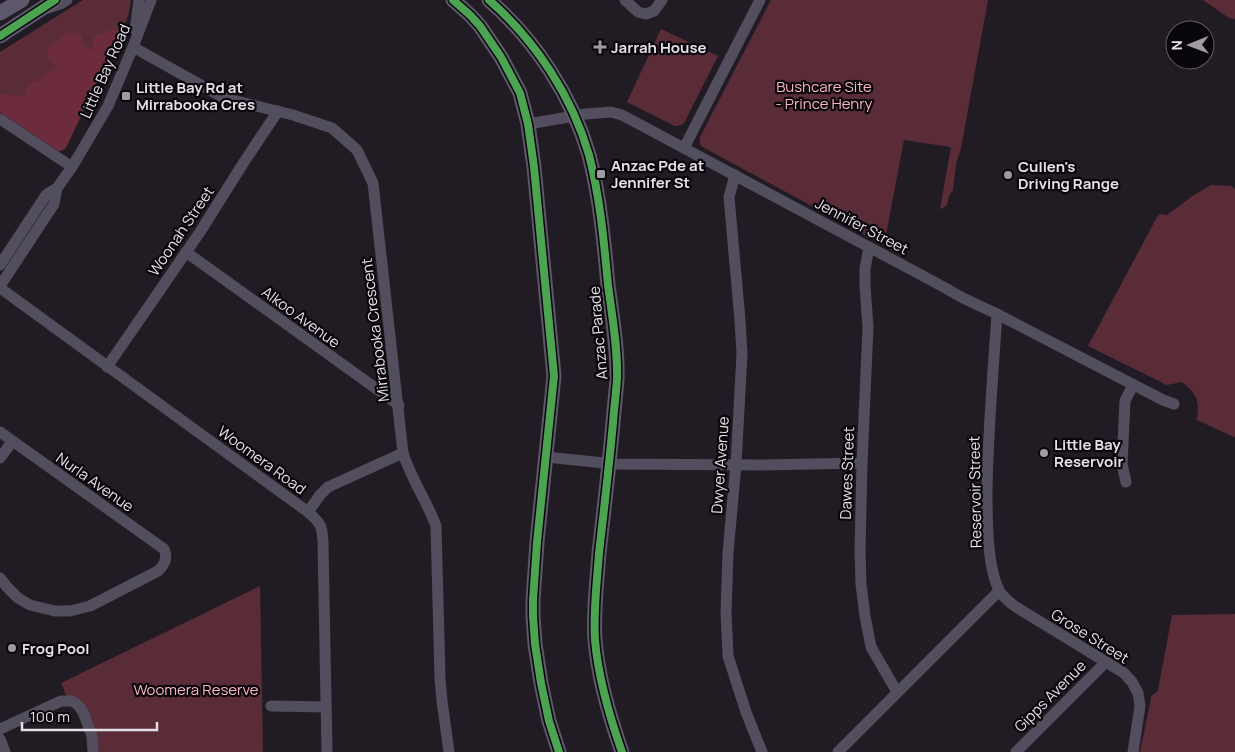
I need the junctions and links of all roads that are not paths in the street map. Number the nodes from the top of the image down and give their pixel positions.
1 (22, 0) edge
2 (55, 0) edge
3 (67, 0) edge
4 (139, 0) edge
5 (151, 0) edge
6 (160, 0) edge
7 (453, 0) edge
8 (489, 0) edge
9 (625, 0) edge
10 (662, 0) edge
11 (760, 0) edge
12 (39, 10) junction
13 (0, 13) edge
14 (146, 15) junction
15 (0, 36) edge
16 (133, 47) junction
17 (278, 112) junction
18 (574, 116) junction
19 (0, 119) edge
20 (528, 124) junction
21 (684, 148) junction
22 (72, 167) junction
23 (734, 175) junction
24 (57, 188) junction
25 (869, 247) junction
26 (186, 252) junction
27 (0, 265) edge
28 (0, 287) edge
29 (996, 314) junction
30 (107, 366) junction
31 (1133, 385) junction
32 (1174, 404) dead end
33 (399, 405) junction
34 (0, 432) edge
35 (12, 442) junction
36 (404, 453) junction
37 (546, 457) junction
38 (0, 458) edge
39 (862, 463) junction
40 (609, 464) junction
41 (736, 464) junction
42 (1126, 482) dead end
43 (308, 512) junction
44 (0, 578) edge
45 (998, 591) junction
46 (1106, 662) junction
47 (897, 692) junction
48 (270, 706) dead end
49 (326, 707) junction
50 (0, 729) edge
51 (0, 739) edge
52 (5, 752) edge
53 (93, 752) edge
54 (327, 752) edge
55 (449, 752) edge
56 (559, 752) edge
57 (622, 752) edge
58 (762, 752) edge
59 (838, 752) edge
60 (1016, 752) edge
61 (1133, 752) edge

1 - 13 main road
2 - 12 main road
3 - 12 street
4 - 16 street
5 - 14 street, Little Bay Road
6 - 14 street, Little Bay Road
7 - 20 main road
8 - 18 main road, Anzac Parade
9 - 10 street
11 - 21 street
12 - 15 main road
14 - 16 street, Little Bay Road
16 - 17 street, Mirrabooka Crescent
16 - 22 street, Little Bay Road
17 - 26 street, Woonah Street
17 - 33 street, Mirrabooka Crescent
18 - 20 street, Jennifer Street
18 - 21 street, Jennifer Street
18 - 40 main road, Anzac Parade
19 - 22 street
20 - 37 main road
21 - 23 street, Jennifer Street
22 - 24 street, Little Bay Road
23 - 25 street, Jennifer Street
23 - 41 street, Dwyer Avenue
24 - 27 street, Little Bay Road
24 - 28 street, Little Bay Road
25 - 29 street, Jennifer Street
25 - 39 street, Dawes Street
26 - 30 street, Woonah Street
26 - 33 street, Alkoo Avenue
28 - 30 street, Woomera Road
29 - 31 street, Jennifer Street
29 - 45 street, Reservoir Street
30 - 43 street, Woomera Road
31 - 32 street, Jennifer Street
31 - 42 street
33 - 36 street, Mirrabooka Crescent
34 - 35 street, Nurla Avenue
35 - 38 street
35 - 44 street, Nurla Avenue
36 - 43 street
36 - 55 street, Mirrabooka Crescent
37 - 40 street
37 - 56 main road
39 - 41 street
39 - 47 street, Dawes Street
40 - 41 street
40 - 57 main road, Anzac Parade
41 - 58 street, Dwyer Avenue
43 - 49 street, Woomera Road
45 - 46 street, Grose Street
45 - 47 street
46 - 60 street, Gipps Avenue
46 - 61 street, Grose Street
47 - 59 street
48 - 49 street
49 - 54 street, Woomera Road
50 - 53 street
51 - 52 street

